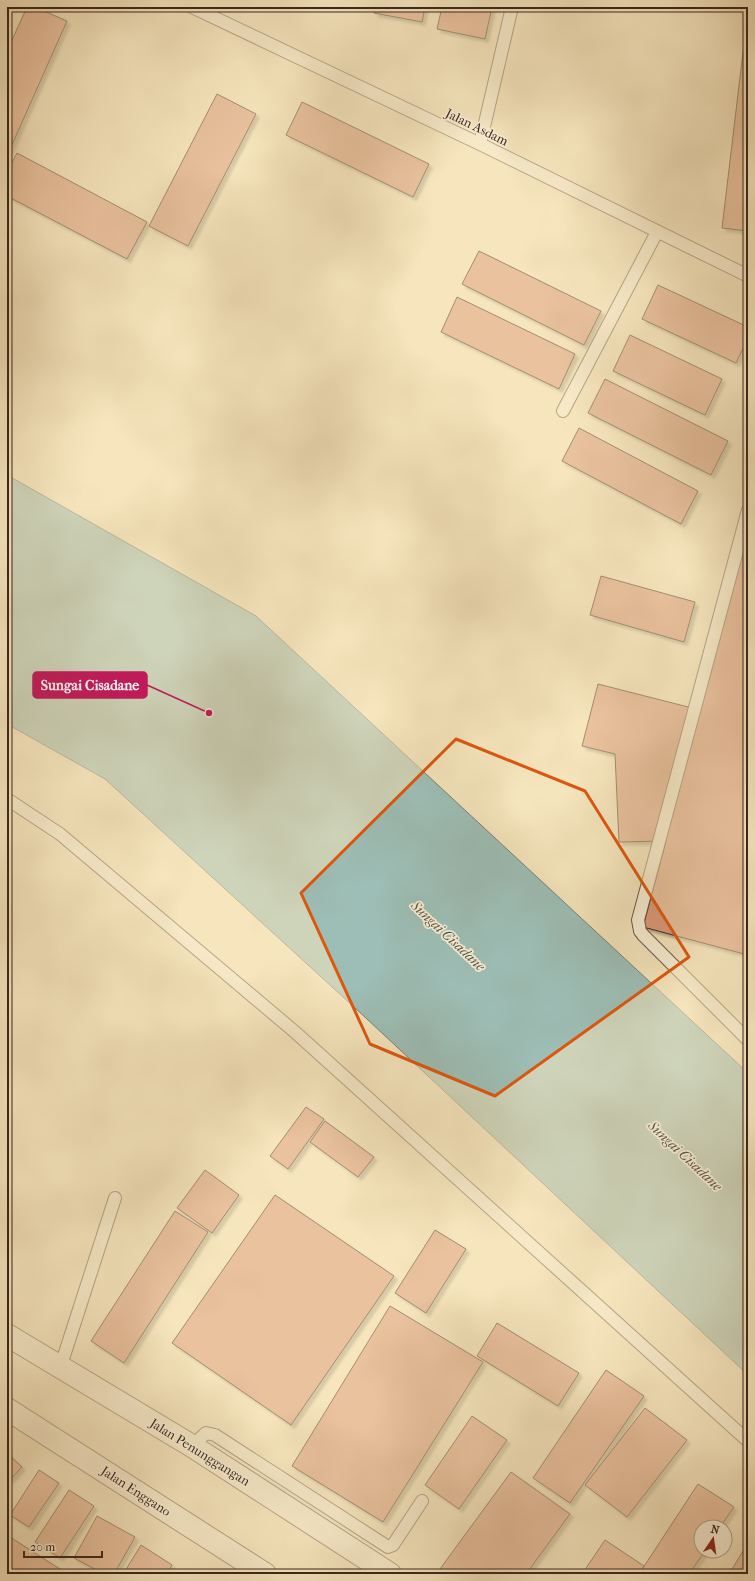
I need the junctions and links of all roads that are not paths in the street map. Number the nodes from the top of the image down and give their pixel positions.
1 (192, 7) edge
2 (512, 7) edge
3 (206, 10) edge
4 (480, 144) junction
5 (657, 232) junction
6 (748, 276) edge
7 (563, 411) dead end
8 (748, 510) edge
9 (7, 799) edge
10 (748, 1040) edge
11 (115, 1198) dead end
12 (7, 1335) edge
13 (58, 1366) junction
14 (7, 1409) edge
15 (748, 1441) edge
16 (192, 1446) junction
17 (422, 1501) dead end
18 (265, 1574) edge
19 (390, 1574) edge

1 - 3 lane, Jalan Asdam
2 - 4 lane
3 - 4 lane, Jalan Asdam
4 - 5 lane, Jalan Asdam
5 - 6 lane, Jalan Asdam
5 - 7 lane
8 - 10 lane
9 - 15 lane
11 - 13 lane
12 - 13 street, Jalan Penunggangan
13 - 16 street, Jalan Penunggangan
14 - 18 street, Jalan Enggano
16 - 17 lane
16 - 19 street, Jalan Penunggangan

